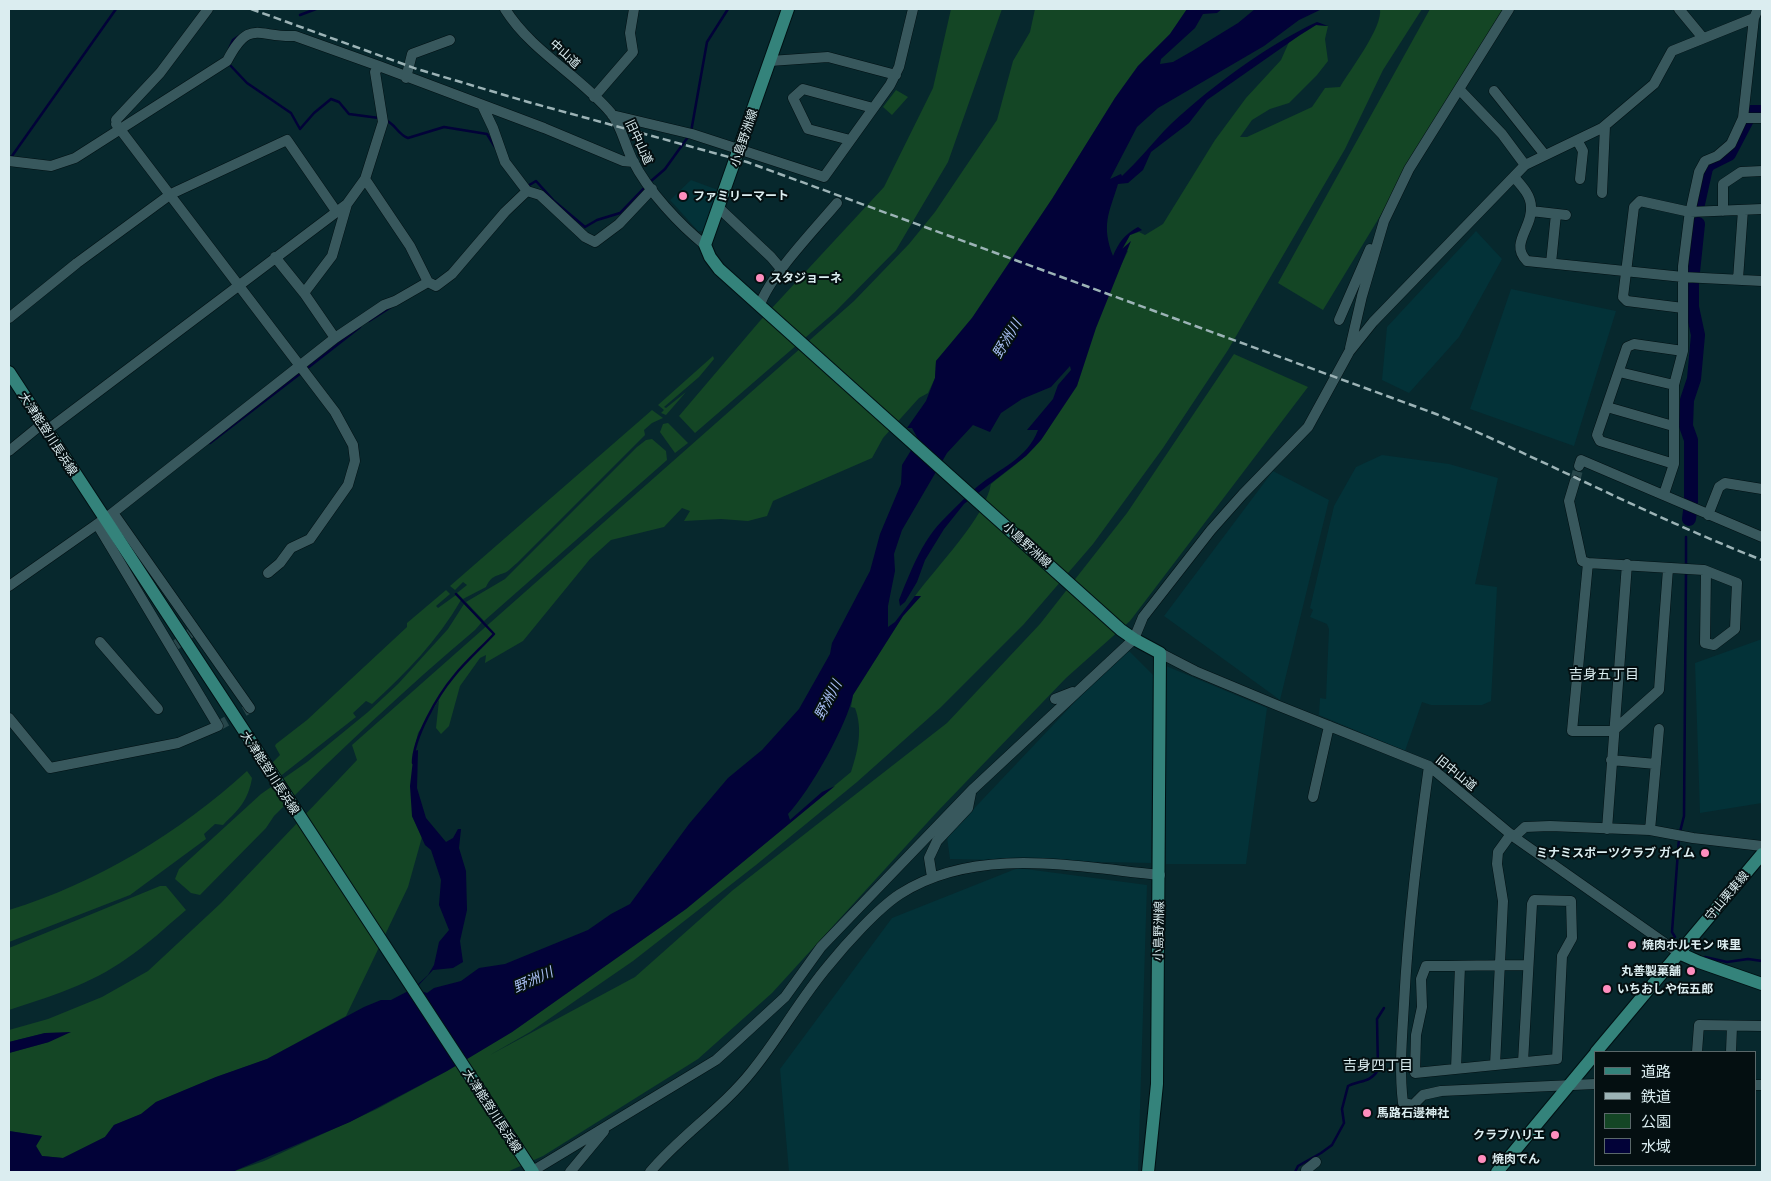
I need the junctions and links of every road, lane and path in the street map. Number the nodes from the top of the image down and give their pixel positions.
1 (208, 9) edge
2 (505, 9) edge
3 (634, 9) edge
4 (788, 9) edge
5 (913, 9) edge
6 (1509, 9) edge
7 (1679, 9) edge
8 (1757, 19) edge
9 (1702, 38) junction
10 (450, 40) dead end
11 (770, 61) junction
12 (379, 66) junction
13 (896, 75) junction
14 (406, 78) junction
15 (1459, 89) junction
16 (1494, 91) dead end
17 (594, 97) junction
18 (483, 107) junction
19 (873, 108) junction
20 (612, 115) junction
21 (1743, 118) junction
22 (1762, 118) edge
23 (118, 125) junction
24 (1605, 126) junction
25 (850, 140) junction
26 (1577, 140) junction
27 (740, 151) junction
28 (1545, 156) junction
29 (9, 161) edge
30 (634, 162) junction
31 (1525, 165) junction
32 (1762, 171) edge
33 (1514, 177) junction
34 (365, 179) junction
35 (1580, 179) dead end
36 (650, 186) junction
37 (525, 189) junction
38 (1602, 193) dead end
39 (171, 194) junction
40 (837, 203) dead end
41 (347, 204) junction
42 (719, 208) junction
43 (1762, 209) edge
44 (1742, 210) junction
45 (336, 211) junction
46 (1531, 211) junction
47 (1723, 211) junction
48 (1690, 212) junction
49 (1376, 232) dead end
50 (705, 245) junction
51 (276, 257) junction
52 (1551, 263) junction
53 (782, 270) junction
54 (1626, 271) junction
55 (1683, 277) junction
56 (1738, 279) junction
57 (1762, 281) edge
58 (428, 282) junction
59 (239, 284) junction
60 (304, 293) junction
61 (763, 308) junction
62 (1683, 308) junction
63 (9, 318) edge
64 (1339, 320) dead end
65 (335, 338) junction
66 (1683, 351) junction
67 (1350, 352) junction
68 (302, 369) junction
69 (9, 372) edge
70 (1619, 372) junction
71 (1674, 385) junction
72 (1607, 407) junction
73 (1673, 426) junction
74 (44, 428) junction
75 (9, 451) edge
76 (1674, 464) junction
77 (1579, 466) dead end
78 (1575, 481) tunnel mouth
79 (1762, 489) edge
80 (1664, 494) junction
81 (1708, 515) junction
82 (104, 520) junction
83 (1762, 537) edge
84 (1588, 563) junction
85 (1627, 564) junction
86 (1668, 569) junction
87 (1706, 571) junction
88 (268, 573) dead end
89 (9, 586) edge
90 (1134, 639) junction
91 (100, 642) dead end
92 (1160, 653) junction
93 (1077, 691) junction
94 (1055, 698) dead end
95 (250, 708) dead end
96 (158, 709) dead end
97 (9, 718) edge
98 (1329, 726) junction
99 (1658, 729) dead end
100 (1613, 731) junction
101 (1612, 760) junction
102 (1656, 764) junction
103 (1429, 766) junction
104 (972, 790) junction
105 (1313, 797) dead end
106 (1607, 829) junction
107 (1650, 830) junction
108 (1512, 836) junction
109 (1762, 846) edge
110 (1762, 854) edge
111 (1160, 875) junction
112 (932, 878) junction
113 (1680, 953) junction
114 (1499, 965) junction
115 (1528, 965) junction
116 (1460, 966) junction
117 (1762, 984) edge
118 (1732, 1026) junction
119 (1762, 1026) edge
120 (1598, 1051) edge
121 (1697, 1051) edge
122 (1731, 1051) edge
123 (1594, 1055) edge
124 (1523, 1062) junction
125 (1495, 1065) junction
126 (1456, 1069) junction
127 (1570, 1084) junction
128 (1594, 1084) edge
129 (610, 1125) junction
130 (1316, 1162) dead end
131 (531, 1170) edge
132 (570, 1172) edge
133 (650, 1172) edge
134 (1148, 1172) edge
135 (1306, 1172) edge
136 (1497, 1172) edge

1 - 23 street
2 - 17 street, 中山道
3 - 17 street
4 - 11 main road, 小島野洲線
5 - 13 street
6 - 15 street
7 - 9 street
8 - 9 street
8 - 21 street
9 - 24 street
10 - 14 street
11 - 13 street
11 - 27 main road, 小島野洲線
12 - 14 street
12 - 23 street
12 - 34 street
13 - 19 street
14 - 18 street
15 - 31 street
15 - 67 street
16 - 28 street
17 - 20 street, 中山道
18 - 30 street
18 - 37 street
19 - 25 street
19 - 25 street
20 - 27 street
20 - 30 street, 旧中山道
21 - 22 street
21 - 48 street
23 - 29 street
23 - 39 street
24 - 26 street
24 - 38 street
25 - 27 street
26 - 28 street
26 - 35 street
27 - 42 main road, 小島野洲線
28 - 31 street
30 - 36 street, 旧中山道
31 - 33 street
32 - 47 street
33 - 46 street
33 - 67 street
34 - 41 street
34 - 58 street
36 - 37 street
36 - 50 street, 旧中山道
37 - 58 street
39 - 45 street
39 - 59 street
39 - 63 street
40 - 53 street
41 - 45 street
41 - 60 street
42 - 50 main road, 小島野洲線
42 - 53 street
43 - 44 street
44 - 47 street
44 - 56 street
45 - 51 street
46 - 52 street
46 - 52 street
47 - 48 street
48 - 54 street
48 - 55 street
49 - 64 street
50 - 61 main road, 小島野洲線
51 - 59 street
51 - 60 street
52 - 54 street
53 - 61 street
54 - 55 street
54 - 62 street
55 - 56 street
55 - 62 street
56 - 57 street
58 - 65 street
59 - 68 street
59 - 74 street
60 - 65 street
61 - 90 main road, 小島野洲線
62 - 66 street
65 - 68 street
66 - 70 street
66 - 71 street
67 - 90 street
68 - 82 street
68 - 88 street
69 - 74 main road, 大津能登川長浜線
70 - 71 street
70 - 72 street
71 - 73 street
72 - 73 street
72 - 76 street
73 - 76 street
74 - 75 street
74 - 82 main road, 大津能登川長浜線
76 - 80 street
77 - 80 street
78 - 84 street
79 - 81 street
80 - 81 street
81 - 83 street
82 - 89 street
82 - 95 street
82 - 97 street
82 - 131 main road, 大津能登川長浜線
84 - 85 street
84 - 100 street
85 - 86 street
85 - 100 street
86 - 87 street
86 - 100 street
87 - 87 street
90 - 92 main road, 小島野洲線
90 - 93 street
91 - 96 street
92 - 98 street, 旧中山道
92 - 111 main road, 小島野洲線
93 - 94 street
93 - 104 street
98 - 103 street, 旧中山道
98 - 105 street
99 - 102 street
100 - 101 street
101 - 102 street
101 - 106 street
102 - 107 street
103 - 108 street, 旧中山道
103 - 127 street
104 - 112 street
104 - 129 street
106 - 107 street
106 - 108 street
107 - 109 street
108 - 113 street, 旧中山道
108 - 114 street
110 - 113 main road, 守山栗東線
111 - 112 street
111 - 134 main road, 小島野洲線
112 - 133 street
113 - 117 main road
113 - 120 main road, 守山栗東線
114 - 115 street
114 - 116 street
114 - 125 street
115 - 124 street
115 - 124 street
116 - 126 street
116 - 126 street
118 - 119 street
118 - 121 street
118 - 122 street
123 - 127 main road, 守山栗東線
124 - 125 street
125 - 126 street
127 - 128 street
127 - 136 main road, 守山栗東線
129 - 131 street
129 - 132 street
130 - 135 street

